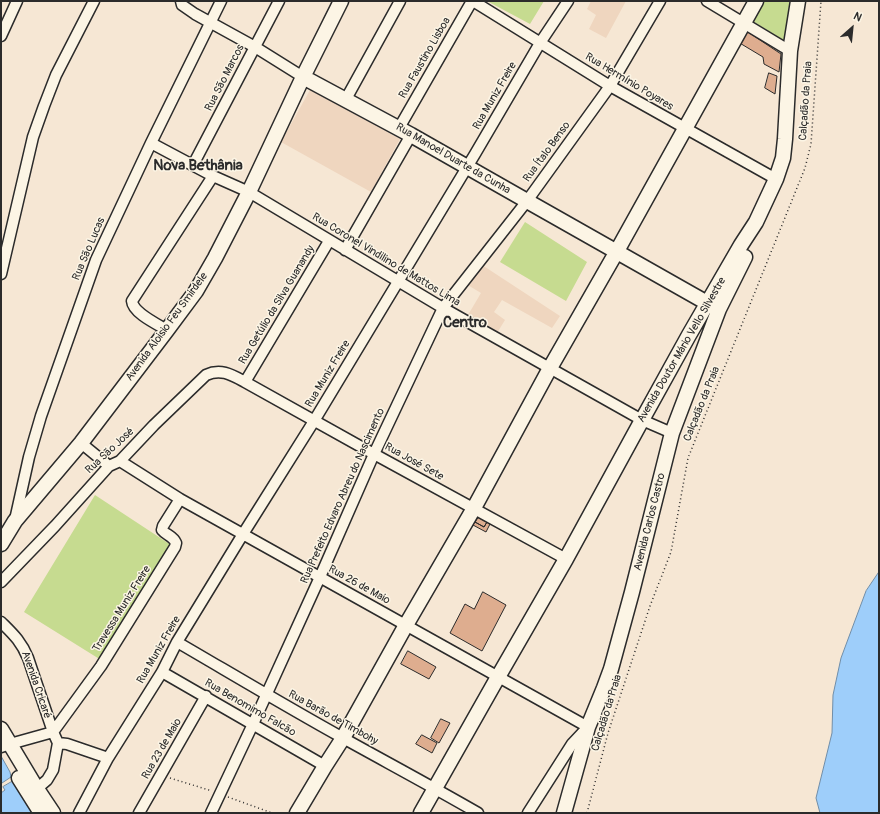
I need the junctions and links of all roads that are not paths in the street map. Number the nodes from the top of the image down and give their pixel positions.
1 (18, 1) edge
2 (94, 1) edge
3 (181, 1) edge
4 (221, 1) edge
5 (279, 1) edge
6 (341, 1) edge
7 (400, 1) edge
8 (473, 1) edge
9 (568, 1) edge
10 (660, 1) edge
11 (707, 1) edge
12 (756, 1) edge
13 (798, 1) edge
14 (211, 22) junction
15 (743, 22) junction
16 (2, 34) edge
17 (540, 43) junction
18 (255, 47) junction
19 (790, 51) junction
20 (303, 77) junction
21 (610, 86) junction
22 (346, 99) junction
23 (399, 128) junction
24 (684, 129) junction
25 (411, 135) junction
26 (151, 143) junction
27 (193, 165) junction
28 (467, 166) junction
29 (213, 176) junction
30 (776, 179) junction
31 (249, 192) junction
32 (527, 201) junction
33 (329, 241) junction
34 (345, 250) junction
35 (617, 252) junction
36 (1, 274) edge
37 (397, 282) junction
38 (713, 306) junction
39 (443, 308) junction
40 (167, 330) junction
41 (550, 368) junction
42 (230, 374) joint
43 (245, 382) junction
44 (642, 420) junction
45 (314, 421) junction
46 (672, 433) junction
47 (81, 443) junction
48 (374, 454) junction
49 (120, 461) junction
50 (109, 466) junction
51 (180, 499) junction
52 (474, 508) junction
53 (15, 521) junction
54 (243, 534) junction
55 (1, 544) edge
56 (566, 559) junction
57 (320, 577) junction
58 (1, 582) edge
59 (1, 622) edge
60 (406, 625) junction
61 (177, 642) junction
62 (162, 672) junction
63 (498, 677) junction
64 (266, 694) junction
65 (206, 696) junction
66 (253, 724) junction
67 (588, 727) junction
68 (1, 729) edge
69 (53, 732) junction
70 (343, 738) junction
71 (58, 743) junction
72 (4, 746) edge
73 (108, 758) junction
74 (325, 766) junction
75 (435, 788) junction
76 (33, 792) junction
77 (41, 813) edge
78 (53, 813) edge
79 (79, 813) edge
80 (139, 813) edge
81 (211, 813) edge
82 (297, 813) edge
83 (421, 813) edge
84 (478, 813) edge
85 (528, 813) edge
86 (564, 813) edge

1 - 16 street
2 - 36 street
3 - 14 street, Rua Manoel Duarte da Cunha
4 - 14 street, Rua São Lucas
5 - 18 street, Rua São Marcos
6 - 20 street, Avenida Aloisio Feu Smirdele
7 - 22 street
8 - 17 street, Rua Hermínio Poyares
8 - 23 street, Rua Faustino Lisboa
9 - 17 street, Rua Muniz Freire
10 - 21 street, Rua Ítalo Benso
11 - 15 street
12 - 15 street
13 - 19 street, Avenida Doutor Mário Vello Silvestre
14 - 18 street, Rua Manoel Duarte da Cunha
14 - 26 street, Rua São Lucas
15 - 19 street
15 - 24 street
17 - 21 street, Rua Hermínio Poyares
17 - 28 street, Rua Muniz Freire
18 - 20 street, Rua Manoel Duarte da Cunha
18 - 27 street, Rua São Marcos
19 - 30 street, Avenida Doutor Mário Vello Silvestre
20 - 22 street, Rua Manoel Duarte da Cunha
20 - 31 street, Avenida Aloisio Feu Smirdele
21 - 24 street, Rua Hermínio Poyares
21 - 32 street, Rua Ítalo Benso
22 - 23 street, Rua Manoel Duarte da Cunha
23 - 25 street, Rua Manoel Duarte da Cunha
24 - 30 street, Rua Hermínio Poyares
24 - 35 street
25 - 28 street, Rua Manoel Duarte da Cunha
25 - 34 street
26 - 27 street, Rua Coronel Vindilino de Mattos Lima
26 - 53 street, Rua São Lucas
27 - 29 street, Rua Coronel Vindilino de Mattos Lima
28 - 32 street, Rua Manoel Duarte da Cunha
28 - 37 street, Rua Muniz Freire
29 - 31 street, Rua Coronel Vindilino de Mattos Lima
29 - 40 street
30 - 38 street, Avenida Doutor Mário Vello Silvestre
31 - 33 street, Rua Coronel Vindilino de Mattos Lima
31 - 40 street, Avenida Aloisio Feu Smirdele
32 - 35 street, Rua Manoel Duarte da Cunha
32 - 39 street, Rua Ítalo Benso
33 - 34 street, Rua Coronel Vindilino de Mattos Lima
33 - 43 street, Rua Getúlio da Silva Guanandy
34 - 37 street, Rua Coronel Vindilino de Mattos Lima
35 - 38 street, Rua Manoel Duarte da Cunha
35 - 41 street
37 - 39 street, Rua Coronel Vindilino de Mattos Lima
37 - 45 street, Rua Muniz Freire
38 - 44 street, Avenida Doutor Mário Vello Silvestre
38 - 46 street, Avenida Carlos Castro
39 - 41 street, Rua Coronel Vindilino de Mattos Lima
39 - 48 street, Rua Prefeito Edvaro Abreu do Nascimento
40 - 47 street, Avenida Aloisio Feu Smirdele
41 - 44 street, Rua Coronel Vindilino de Mattos Lima
41 - 52 street
42 - 43 street, Rua José Sete
42 - 49 street, Rua São José
43 - 45 street, Rua José Sete
44 - 46 street, Rua Coronel Vindilino de Mattos Lima
44 - 56 street, Avenida Doutor Mário Vello Silvestre
45 - 48 street, Rua José Sete
45 - 54 street, Rua Muniz Freire
46 - 67 street, Avenida Carlos Castro
47 - 50 street
47 - 53 street, Avenida Aloisio Feu Smirdele
48 - 52 street, Rua José Sete
48 - 57 street, Rua Prefeito Edvaro Abreu do Nascimento
49 - 50 street, Rua São José
49 - 51 street, Rua 26 de Maio
50 - 58 street, Rua São José
51 - 54 street, Rua 26 de Maio
51 - 69 street, Travessa Muniz Freire
52 - 56 street, Rua José Sete
52 - 60 street
53 - 55 street, Avenida Aloisio Feu Smirdele
54 - 57 street, Rua 26 de Maio
54 - 61 street, Rua Muniz Freire
56 - 63 street, Avenida Doutor Mário Vello Silvestre
57 - 60 street, Rua 26 de Maio
57 - 64 street, Rua Prefeito Edvaro Abreu do Nascimento
59 - 69 street, Avenida Cricaré
60 - 63 street, Rua 26 de Maio
60 - 70 street
61 - 62 street, Rua Muniz Freire
61 - 64 street, Rua Barão de Timbohy
62 - 65 street, Rua Benomimo Falcão
62 - 73 street, Rua Muniz Freire
63 - 67 street, Rua 26 de Maio
63 - 75 street, Avenida Doutor Mário Vello Silvestre
64 - 66 street, Rua Prefeito Edvaro Abreu do Nascimento
64 - 70 street, Rua Barão de Timbohy
65 - 66 street, Rua Benomimo Falcão
65 - 80 street, Rua 23 de Maio
66 - 74 street, Rua Benomimo Falcão
66 - 81 street, Rua Prefeito Edvaro Abreu do Nascimento
67 - 85 street, Avenida Carlos Castro
67 - 86 street
68 - 72 street
69 - 71 street, Avenida Cricaré
69 - 72 street, Avenida Cricaré
70 - 74 street
70 - 75 street, Rua Barão de Timbohy
71 - 73 street
71 - 76 street
72 - 76 street
73 - 79 street, Rua Muniz Freire
74 - 82 street
75 - 83 street, Avenida Doutor Mário Vello Silvestre
75 - 84 street, Rua Barão de Timbohy
76 - 77 street
76 - 78 street

